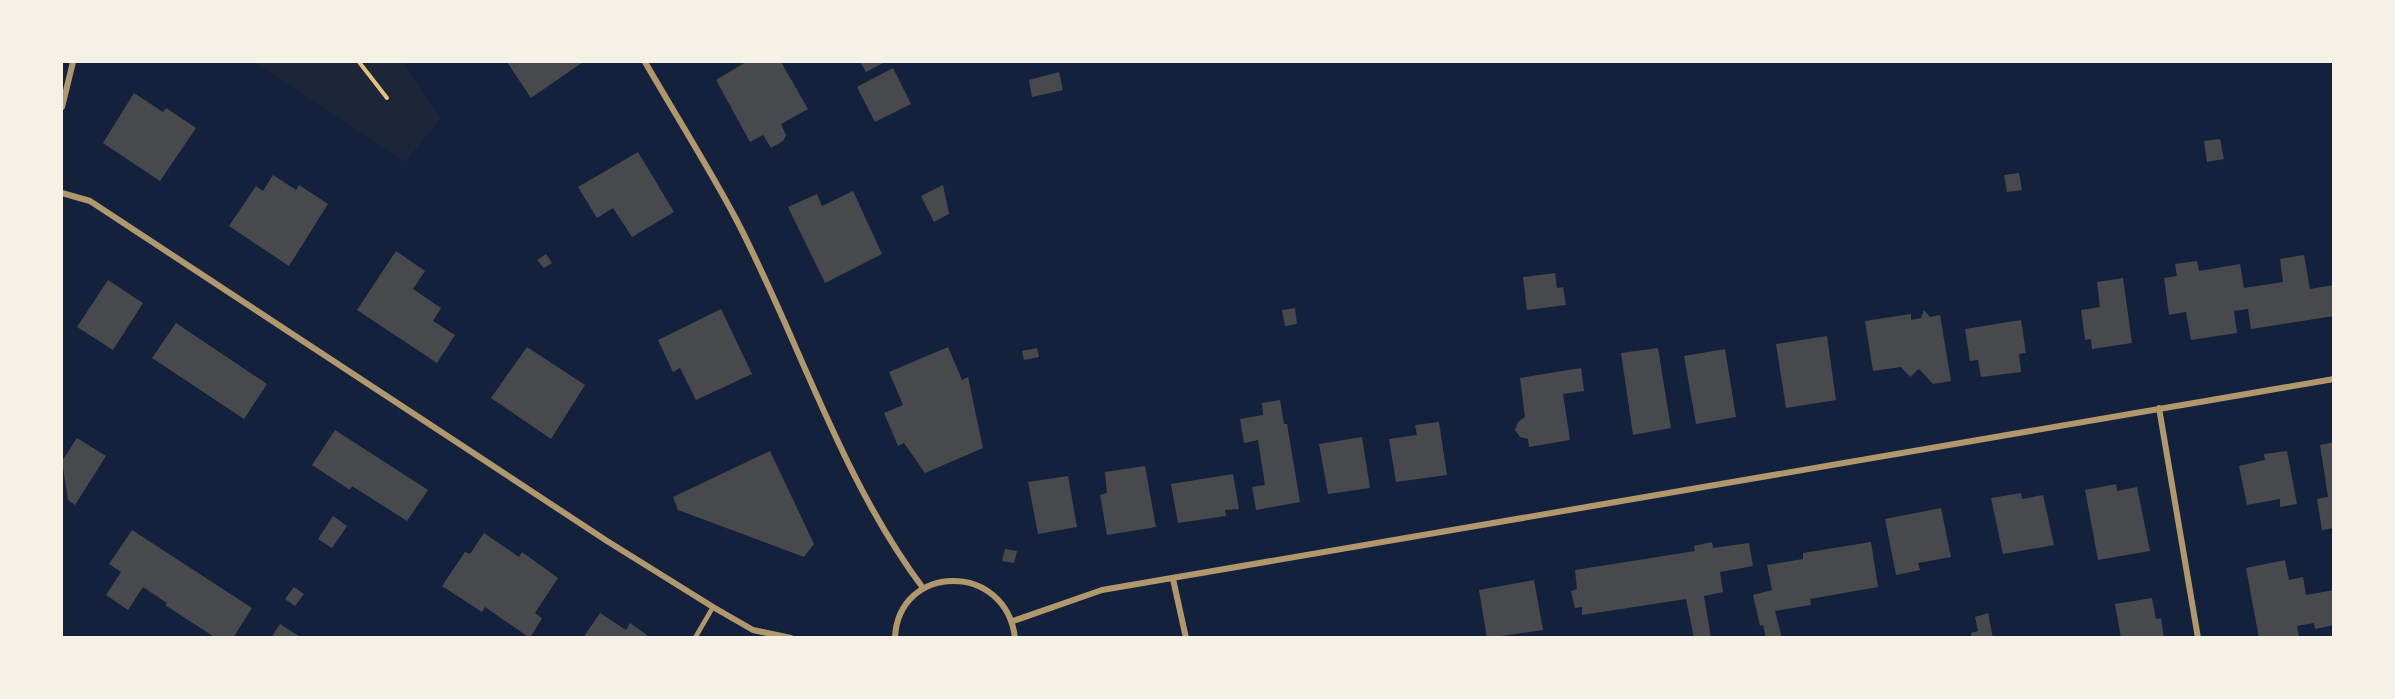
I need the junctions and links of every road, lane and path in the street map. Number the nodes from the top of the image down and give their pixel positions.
1 (73, 62) edge
2 (359, 62) edge
3 (645, 62) edge
4 (387, 98) dead end
5 (62, 107) edge
6 (62, 193) edge
7 (2334, 379) edge
8 (2159, 408) junction
9 (1173, 579) junction
10 (923, 588) junction
11 (713, 607) junction
12 (1013, 621) junction
13 (695, 638) edge
14 (791, 638) edge
15 (895, 638) edge
16 (1015, 638) edge
17 (1186, 638) edge
18 (2198, 638) edge

1 - 5 street
2 - 4 path
3 - 10 street
6 - 11 street
7 - 8 street
8 - 9 street
8 - 18 street
9 - 12 street
9 - 17 street
10 - 12 street
10 - 15 street
11 - 13 lane
11 - 14 street
12 - 16 street

